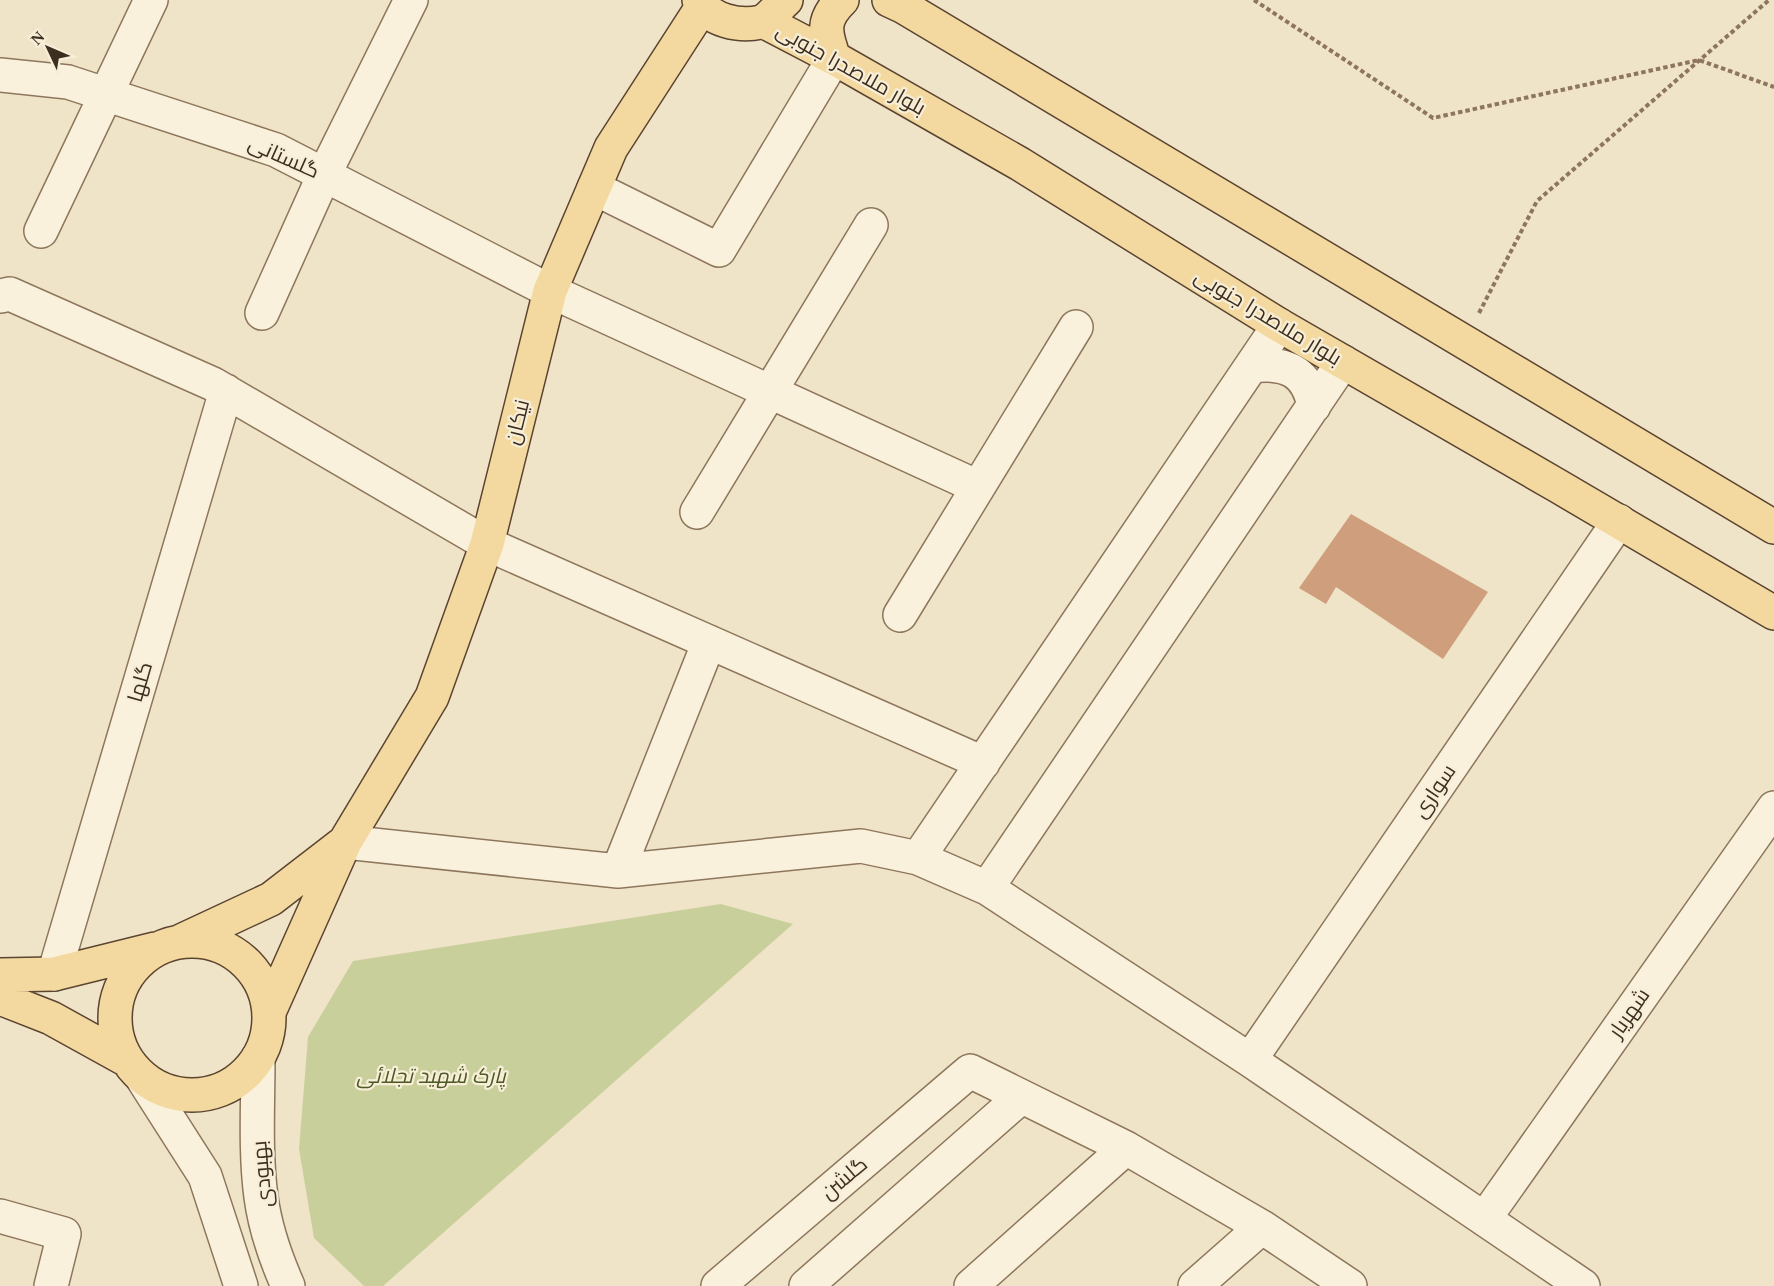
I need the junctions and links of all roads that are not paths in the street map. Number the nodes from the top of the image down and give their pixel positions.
1 (150, 0) edge
2 (411, 0) edge
3 (842, 0) edge
4 (889, 0) edge
5 (700, 3) edge
6 (774, 11) edge
7 (834, 58) junction
8 (0, 75) edge
9 (107, 94) junction
10 (324, 175) junction
11 (594, 188) junction
12 (871, 225) dead end
13 (40, 231) dead end
14 (550, 291) junction
15 (0, 296) edge
16 (262, 312) dead end
17 (1279, 325) junction
18 (1076, 327) dead end
19 (1343, 362) junction
20 (1252, 366) junction
21 (226, 391) junction
22 (769, 391) junction
23 (1314, 406) junction
24 (978, 487) junction
25 (697, 512) dead end
26 (1618, 522) junction
27 (1774, 528) edge
28 (487, 544) junction
29 (1774, 613) edge
30 (900, 615) dead end
31 (710, 642) junction
32 (983, 763) junction
33 (1774, 808) edge
34 (345, 842) junction
35 (918, 858) junction
36 (618, 871) junction
37 (987, 888) junction
38 (168, 945) junction
39 (54, 974) junction
40 (0, 975) edge
41 (0, 998) edge
42 (270, 1010) junction
43 (258, 1058) junction
44 (1250, 1060) junction
45 (135, 1070) junction
46 (1021, 1097) junction
47 (1126, 1148) junction
48 (0, 1216) edge
49 (1485, 1218) junction
50 (1262, 1227) junction
51 (1339, 1283) edge
52 (51, 1286) edge
53 (241, 1286) edge
54 (288, 1286) edge
55 (718, 1286) edge
56 (806, 1286) edge
57 (971, 1286) edge
58 (1195, 1286) edge
59 (1583, 1286) edge

1 - 9 street
2 - 10 street
3 - 7 main road
4 - 27 main road
5 - 6 main road
5 - 11 main road, نیکان
6 - 7 main road, بلوار ملاصدرا جنوبی
7 - 11 street
7 - 17 main road, بلوار ملاصدرا جنوبی
8 - 9 street, گلستانی
9 - 10 street, گلستانی
9 - 13 street
10 - 14 street, گلستانی
10 - 16 street
11 - 14 main road, نیکان
12 - 22 street
14 - 22 street, گلستانی
14 - 28 main road, نیکان
15 - 21 street
17 - 19 main road, بلوار ملاصدرا جنوبی
17 - 20 street
18 - 24 street
19 - 23 street
19 - 26 main road, بلوار ملاصدرا جنوبی
20 - 23 street
20 - 32 street
21 - 28 street
21 - 39 street, گلها
22 - 24 street, گلستانی
22 - 25 street
23 - 37 street
24 - 30 street
26 - 29 main road, بلوار ملاصدرا جنوبی
26 - 44 street, سواری
28 - 31 street
28 - 34 main road, نیکان
31 - 32 street
31 - 36 street
32 - 35 street
33 - 49 street, شهریار
34 - 36 street
34 - 38 main road
34 - 42 main road
35 - 36 street
35 - 37 street
37 - 44 street
38 - 39 main road
38 - 42 main road
38 - 45 main road
39 - 40 main road
41 - 45 main road
42 - 43 main road
43 - 45 main road
43 - 54 street, بهبودی
44 - 49 street
45 - 53 street
46 - 47 street
46 - 55 street, گلشن
46 - 56 street
47 - 50 street
47 - 57 street
48 - 52 street
49 - 59 street
50 - 51 street
50 - 58 street

